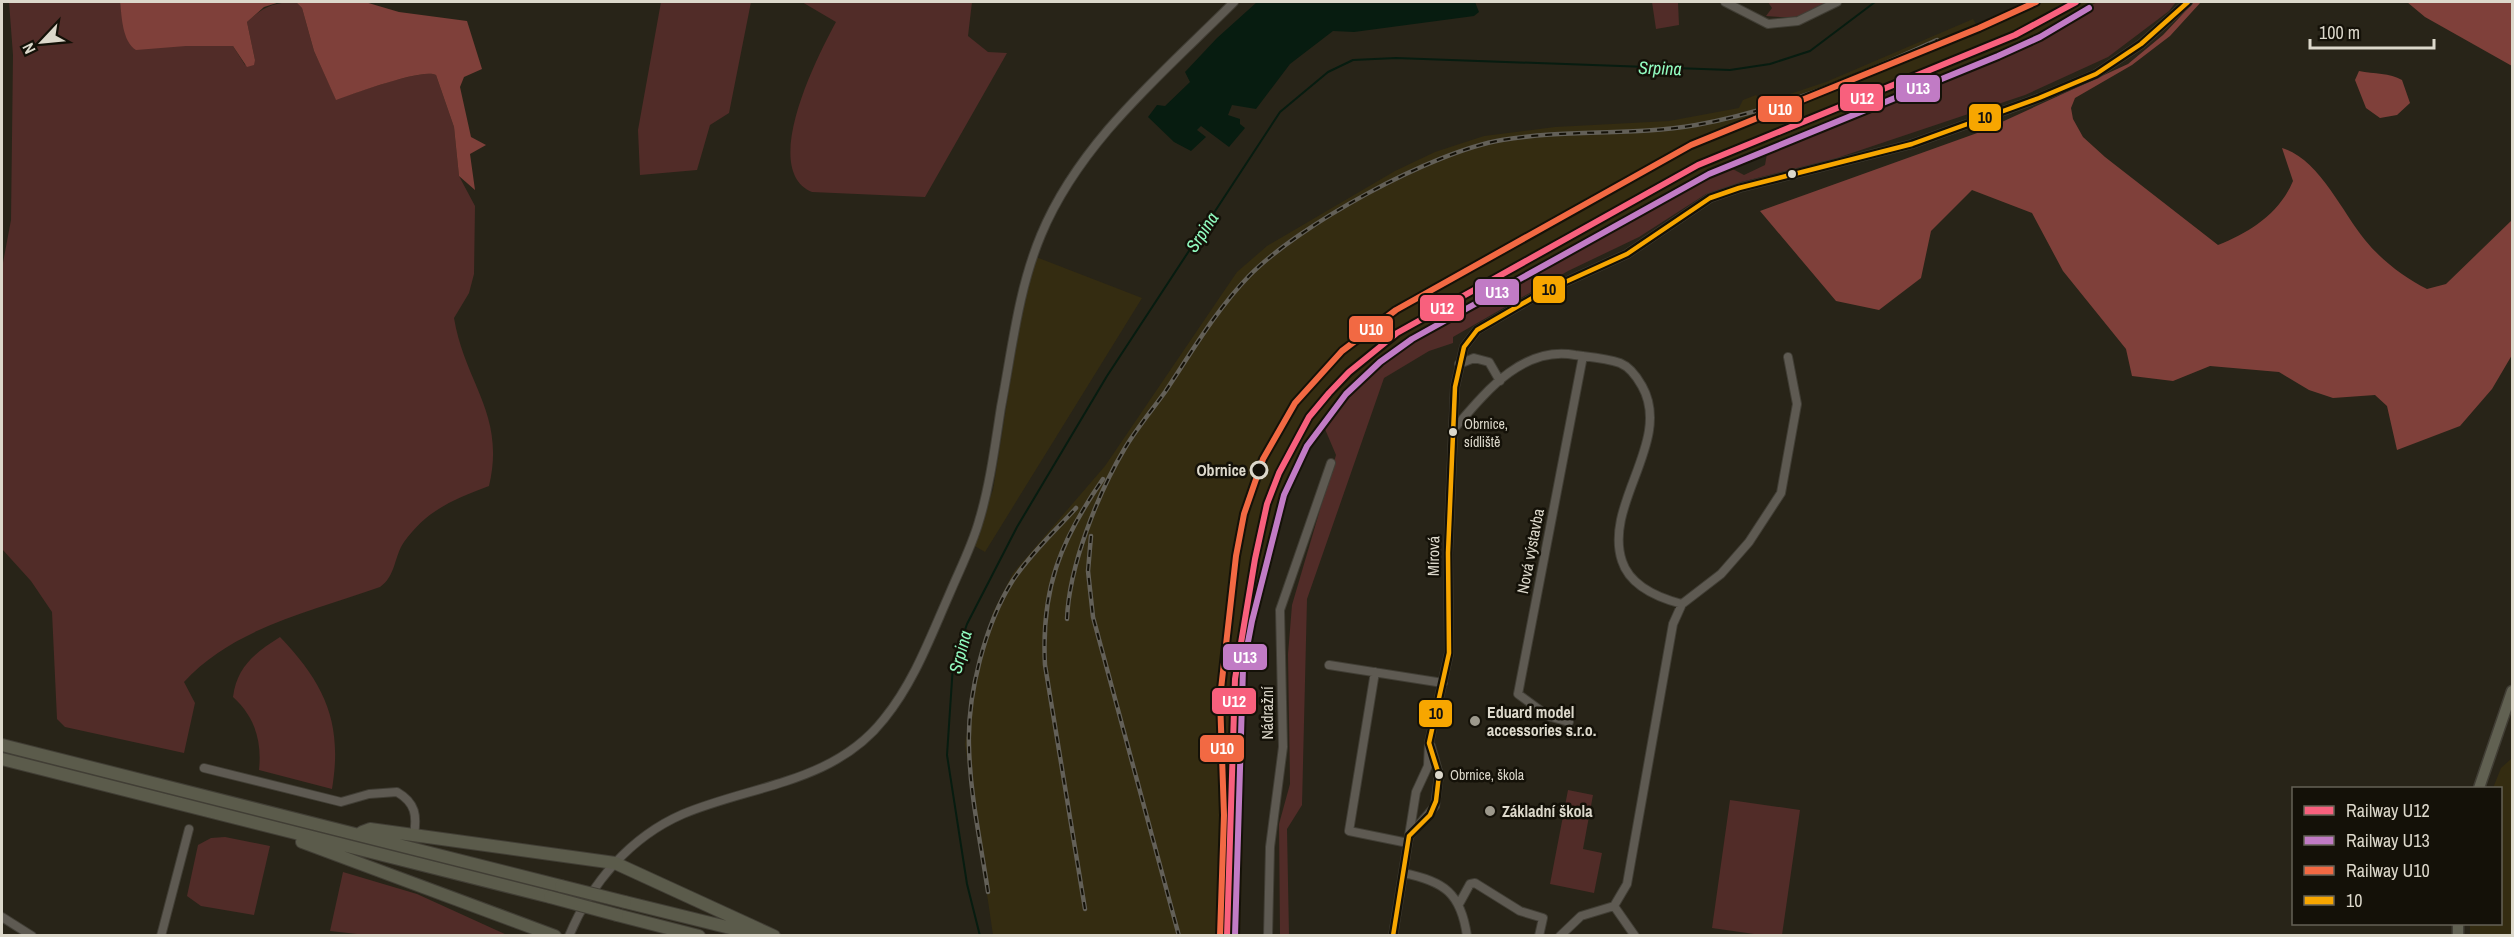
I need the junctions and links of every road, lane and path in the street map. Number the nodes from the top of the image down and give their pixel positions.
1 (1234, 2) edge
2 (1725, 2) edge
3 (1837, 2) edge
4 (2188, 2) edge
5 (1583, 356) junction
6 (1788, 357) dead end
7 (1459, 364) junction
8 (1500, 381) junction
9 (1453, 430) junction
10 (1331, 463) dead end
11 (1682, 604) junction
12 (1329, 665) dead end
13 (1375, 672) junction
14 (1443, 683) junction
15 (2512, 691) edge
16 (1569, 722) dead end
17 (2, 745) edge
18 (1432, 755) junction
19 (2, 759) edge
20 (204, 768) dead end
21 (2480, 787) edge
22 (265, 826) junction
23 (189, 829) dead end
24 (358, 833) junction
25 (414, 835) junction
26 (1408, 840) junction
27 (615, 862) junction
28 (1403, 873) junction
29 (1459, 904) junction
30 (1614, 906) junction
31 (2, 917) edge
32 (1564, 935) edge
33 (32, 936) edge
34 (161, 936) edge
35 (555, 936) edge
36 (568, 936) edge
37 (699, 936) edge
38 (764, 936) edge
39 (774, 936) edge
40 (1268, 936) edge
41 (1393, 936) edge
42 (1467, 936) edge
43 (1539, 936) edge
44 (1635, 936) edge

1 - 27 street
2 - 3 street
4 - 7 street, Mírová
5 - 8 street
5 - 11 street
5 - 16 street, Nová výstavba
6 - 11 street
7 - 8 street
7 - 9 street, Mírová
8 - 9 street
9 - 14 street, Mírová
10 - 40 street, Nádražní
11 - 30 street
12 - 13 street
13 - 14 street
13 - 26 street
14 - 18 street, Mírová
15 - 21 main road
17 - 24 highway
18 - 26 street, Mírová
18 - 26 street, Mírová
19 - 22 highway
20 - 25 street
22 - 35 highway
22 - 37 highway, bridge
23 - 34 street
24 - 25 highway
24 - 38 highway, bridge
25 - 27 highway
26 - 28 street, Mírová
27 - 36 street
27 - 39 highway
28 - 29 street
28 - 41 street, Mírová
29 - 42 street
29 - 43 street
30 - 32 street
30 - 44 street
31 - 33 street

